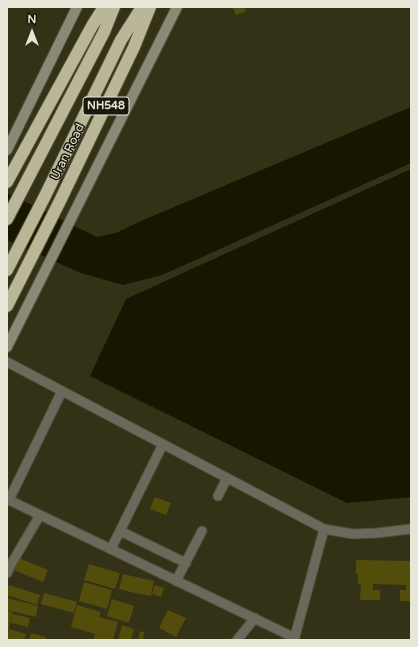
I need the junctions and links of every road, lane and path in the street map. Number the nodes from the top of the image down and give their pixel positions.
1 (77, 7) edge
2 (104, 7) edge
3 (114, 7) edge
4 (142, 7) edge
5 (150, 7) edge
6 (177, 7) edge
7 (7, 150) edge
8 (8, 180) edge
9 (7, 219) edge
10 (7, 270) edge
11 (7, 306) edge
12 (7, 347) edge
13 (7, 362) edge
14 (62, 391) junction
15 (163, 444) junction
16 (227, 478) junction
17 (218, 496) dead end
18 (40, 515) junction
19 (324, 529) junction
20 (411, 529) edge
21 (120, 531) junction
22 (202, 532) dead end
23 (111, 549) junction
24 (186, 563) junction
25 (7, 572) edge
26 (176, 581) junction
27 (255, 618) junction
28 (294, 639) edge
29 (237, 640) edge

1 - 7 street
2 - 8 highway
3 - 9 highway, Uran Road / NH548
4 - 10 highway, Uran Road / NH548
5 - 11 highway, Uran Road / NH548
6 - 12 street
13 - 14 street
14 - 15 street
14 - 18 street
15 - 16 street
15 - 21 street
16 - 17 street
16 - 19 street
18 - 23 street
18 - 25 street
19 - 20 street
19 - 28 street
21 - 23 street
21 - 24 street
22 - 24 street
23 - 26 street
24 - 26 street
26 - 27 street
27 - 28 street
27 - 29 street

